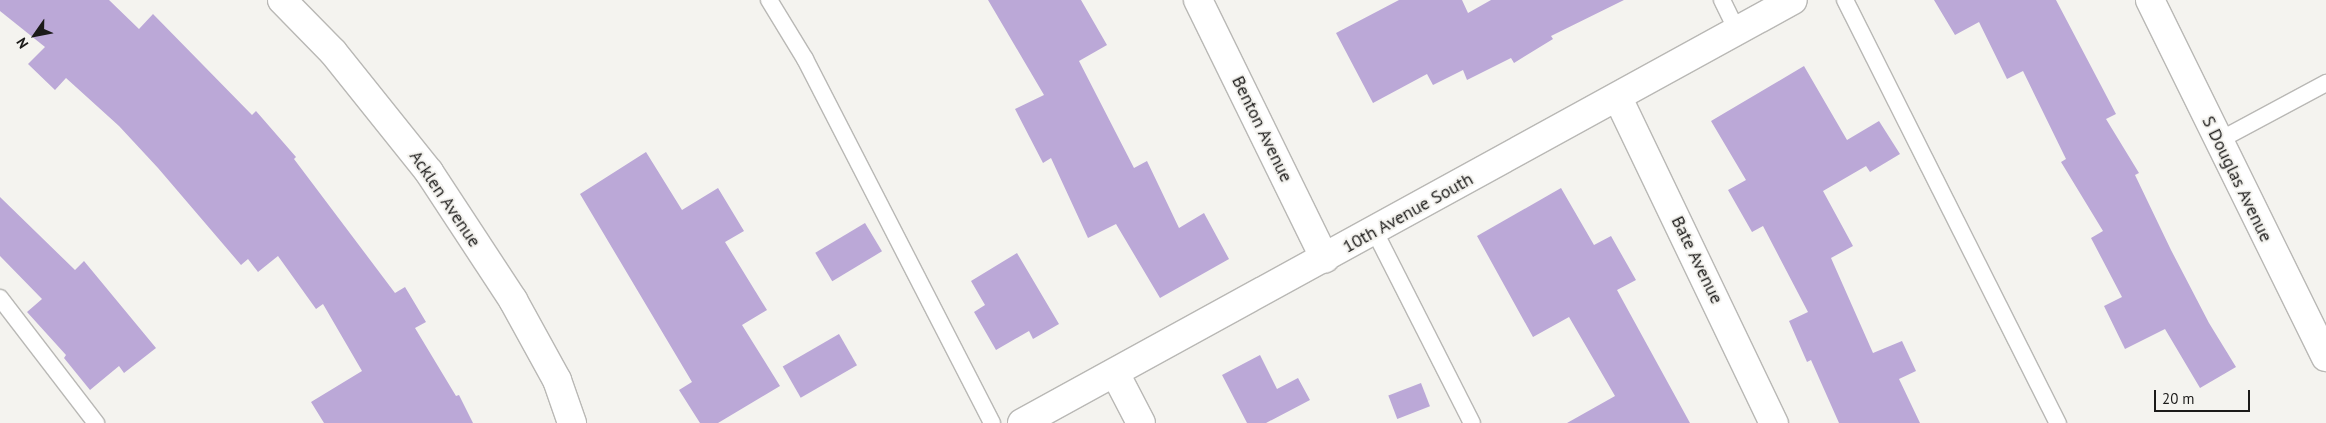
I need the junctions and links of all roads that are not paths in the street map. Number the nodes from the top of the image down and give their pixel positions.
1 (282, 0) edge
2 (769, 0) edge
3 (1198, 0) edge
4 (1722, 0) edge
5 (1793, 0) edge
6 (1845, 0) edge
7 (2150, 0) edge
8 (1737, 31) junction
9 (2326, 83) edge
10 (1618, 98) junction
11 (2218, 141) junction
12 (1376, 232) junction
13 (1325, 259) junction
14 (0, 298) edge
15 (2326, 357) edge
16 (1115, 373) junction
17 (96, 423) edge
18 (572, 423) edge
19 (992, 423) edge
20 (1022, 423) edge
21 (1141, 423) edge
22 (1472, 423) edge
23 (1774, 423) edge
24 (2058, 423) edge

1 - 18 street, Acklen Avenue
2 - 19 lane
3 - 13 street, Benton Avenue
4 - 8 lane
5 - 8 street, 10th Avenue South
6 - 24 lane
7 - 11 street, S Douglas Avenue
8 - 10 street, 10th Avenue South
9 - 11 lane
10 - 12 street, 10th Avenue South
10 - 23 street, Bate Avenue
11 - 15 street, S Douglas Avenue
12 - 13 street, 10th Avenue South
12 - 22 lane
13 - 16 street, 10th Avenue South
14 - 17 lane
16 - 20 street, 10th Avenue South
16 - 21 street

